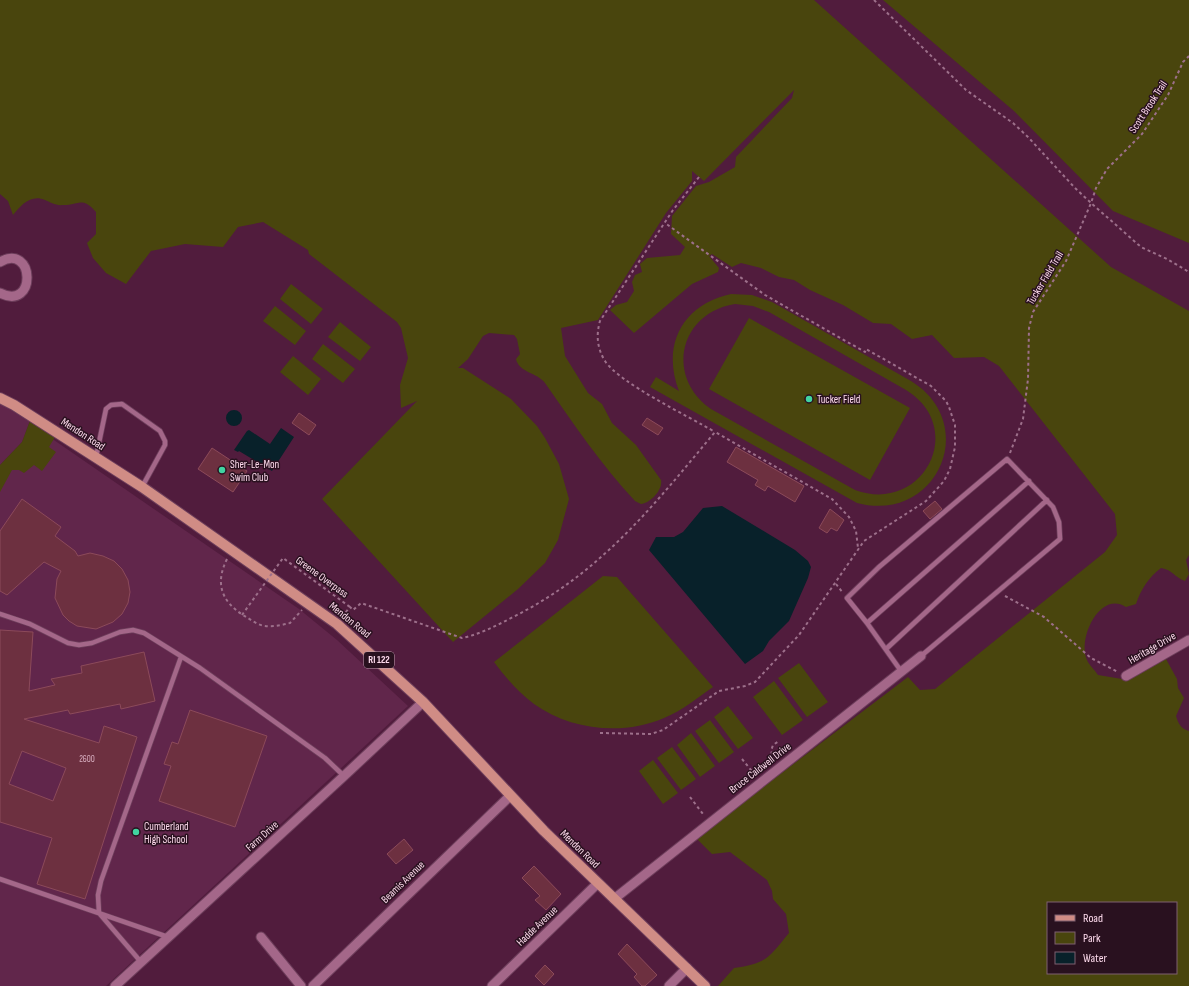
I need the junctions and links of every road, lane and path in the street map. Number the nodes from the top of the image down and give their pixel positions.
1 (874, 0) edge
2 (1189, 56) edge
3 (699, 177) dead end
4 (1091, 203) junction
5 (665, 223) junction
6 (0, 262) edge
7 (1189, 272) edge
8 (0, 293) edge
9 (0, 398) edge
10 (715, 432) junction
11 (96, 457) junction
12 (1007, 459) junction
13 (1028, 481) junction
14 (142, 487) junction
15 (1047, 500) junction
16 (858, 548) junction
17 (229, 557) dead end
18 (996, 592) junction
19 (350, 607) junction
20 (303, 609) dead end
21 (0, 614) edge
22 (242, 615) junction
23 (343, 616) dead end
24 (867, 623) junction
25 (1189, 640) edge
26 (886, 649) junction
27 (181, 656) junction
28 (920, 656) joint
29 (901, 672) junction
30 (1126, 676) joint
31 (423, 702) junction
32 (600, 733) dead end
33 (779, 741) dead end
34 (742, 759) dead end
35 (774, 760) dead end
36 (755, 775) dead end
37 (344, 776) junction
38 (510, 796) junction
39 (690, 797) dead end
40 (703, 814) dead end
41 (0, 879) edge
42 (598, 883) junction
43 (614, 899) junction
44 (99, 913) junction
45 (168, 936) junction
46 (261, 937) dead end
47 (141, 962) junction
48 (687, 968) junction
49 (115, 986) edge
50 (301, 986) edge
51 (313, 986) edge
52 (492, 986) edge
53 (669, 986) edge
54 (705, 986) edge

1 - 4 path
2 - 4 path, Scott Brook Trail
3 - 5 path
4 - 7 path
4 - 12 path, Tucker Field Trail
5 - 10 path
5 - 16 path
6 - 8 street
9 - 11 main road, Mendon Road / RI 122
10 - 16 path
10 - 19 path
11 - 14 main road, Mendon Road / RI 122
11 - 14 lane
12 - 13 lane
12 - 24 lane
13 - 15 lane
13 - 24 lane
14 - 31 main road, Mendon Road / RI 122
15 - 18 lane
15 - 26 lane
16 - 32 path
17 - 22 path
18 - 28 lane
18 - 30 path
19 - 22 path, Greene Overpass, bridge
19 - 23 path
20 - 22 path
21 - 27 lane
24 - 26 lane
25 - 30 street, Heritage Drive
26 - 29 lane
27 - 37 lane
27 - 44 lane
28 - 29 street, Bruce Caldwell Drive
29 - 43 street, Bruce Caldwell Drive
31 - 37 street, Farm Drive
31 - 38 main road, Mendon Road / RI 122
33 - 35 path
34 - 36 path
37 - 45 street, Farm Drive
38 - 42 main road, Mendon Road / RI 122
38 - 51 street, Beamis Avenue
39 - 40 path
41 - 44 lane
42 - 43 main road, Mendon Road / RI 122
42 - 52 street, Hadde Avenue
43 - 48 main road, Mendon Road / RI 122
44 - 45 lane
44 - 47 lane
45 - 47 street, Farm Drive
46 - 50 street
47 - 49 street, Farm Drive
48 - 53 street
48 - 54 main road, Mendon Road / RI 122

